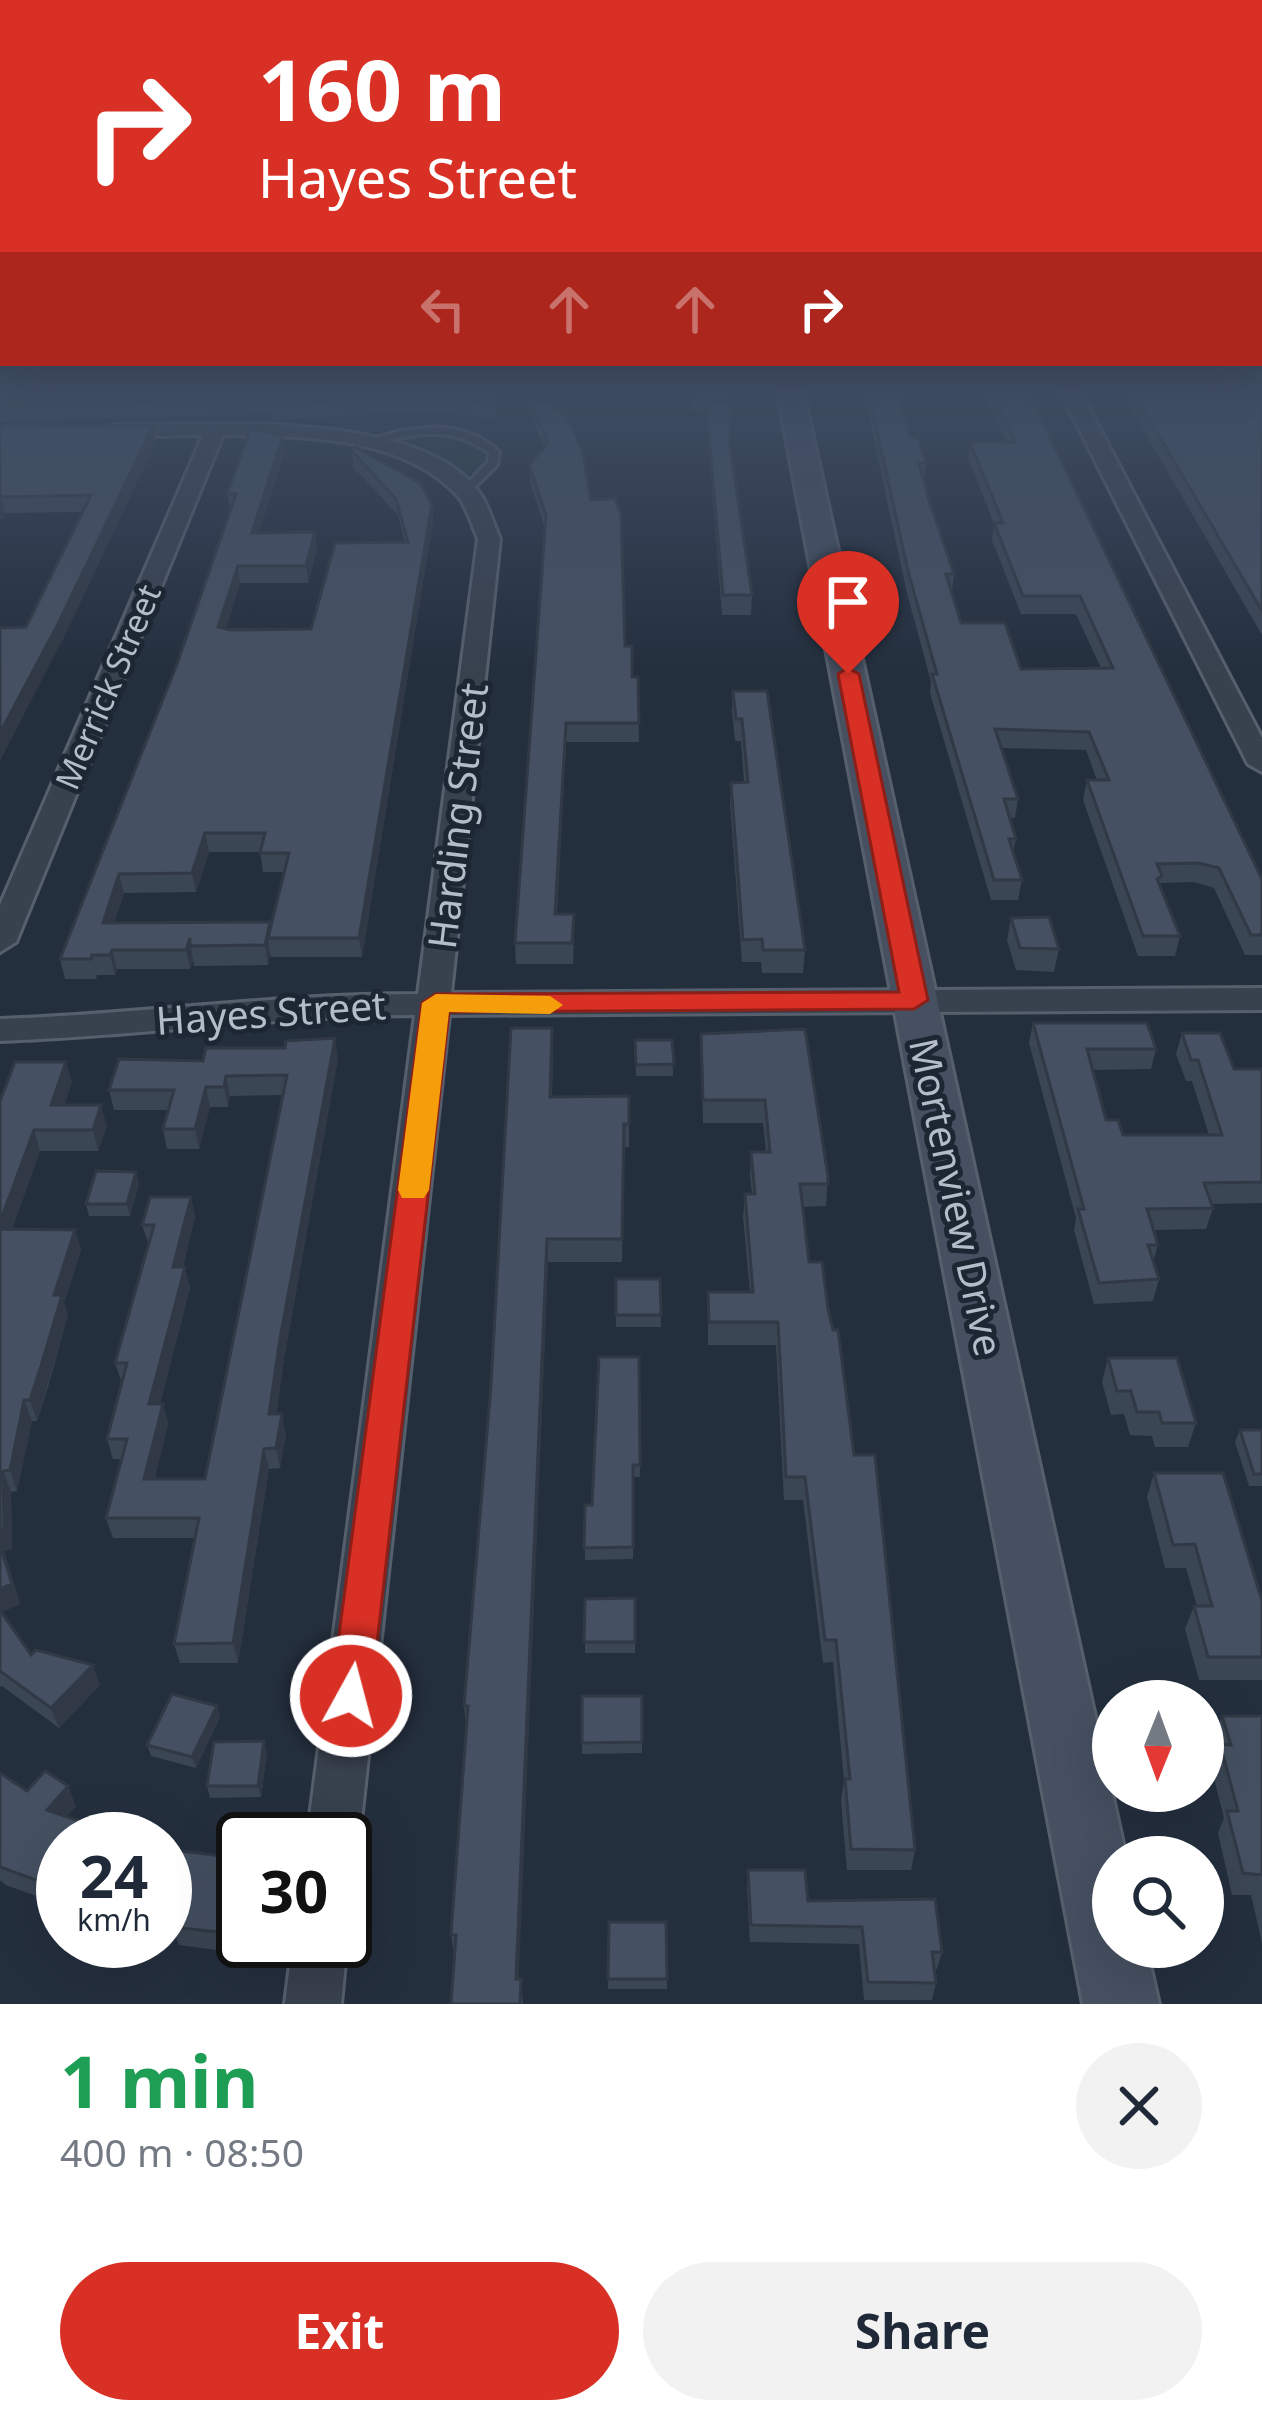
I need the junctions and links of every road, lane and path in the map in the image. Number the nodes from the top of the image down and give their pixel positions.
1 (192, 485) edge
2 (458, 485) edge
3 (472, 485) edge
4 (809, 485) edge
5 (1118, 485) edge
6 (466, 490) junction
7 (1262, 764) edge
8 (0, 942) edge
9 (1262, 998) edge
10 (914, 1000) junction
11 (436, 1003) junction
12 (0, 1030) edge
13 (336, 1812) edge
14 (317, 1968) edge
15 (313, 2004) edge
16 (1121, 2004) edge

1 - 8 street, Merrick Street
2 - 6 street
3 - 6 lane
4 - 10 street, Mortenview Drive
5 - 7 street
6 - 11 street, Harding Street
9 - 10 street, Hayes Street
10 - 11 street, Hayes Street
10 - 16 street, Mortenview Drive
11 - 12 street, Hayes Street
11 - 13 street, Harding Street
14 - 15 street

